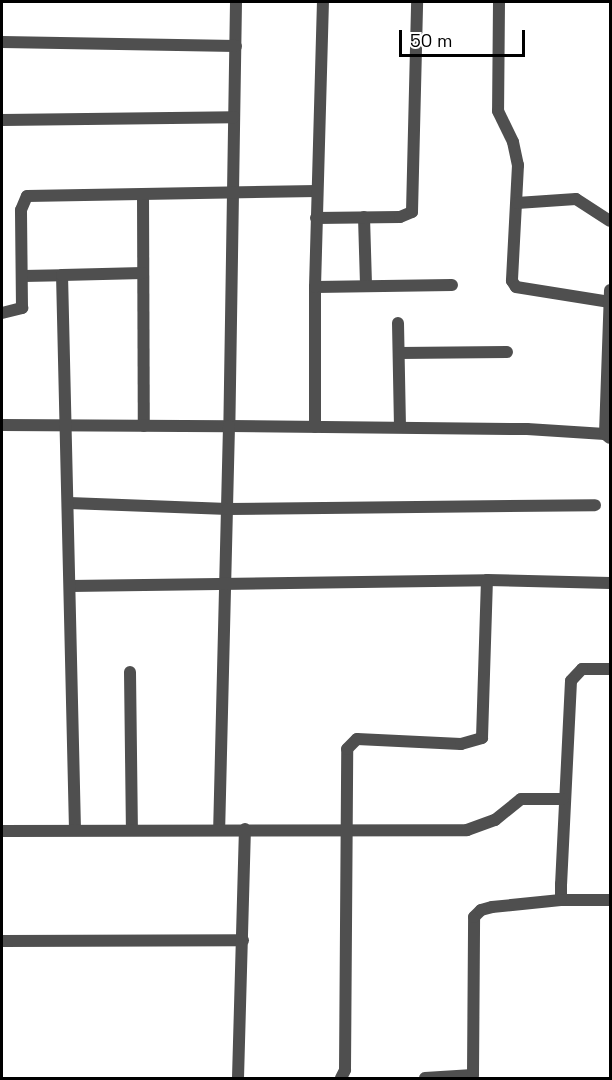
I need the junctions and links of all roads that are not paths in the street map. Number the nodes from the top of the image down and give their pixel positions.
1 (236, 2) edge
2 (323, 2) edge
3 (417, 2) edge
4 (499, 2) edge
5 (2, 42) edge
6 (236, 46) junction
7 (234, 117) junction
8 (2, 120) edge
9 (317, 191) junction
10 (143, 194) junction
11 (235, 194) junction
12 (517, 203) junction
13 (316, 218) junction
14 (363, 218) junction
15 (610, 221) edge
16 (142, 273) junction
17 (62, 275) junction
18 (23, 276) junction
19 (452, 285) dead end
20 (366, 286) junction
21 (315, 287) junction
22 (610, 297) edge
23 (2, 313) edge
24 (398, 323) dead end
25 (507, 352) dead end
26 (399, 353) junction
27 (2, 425) edge
28 (63, 426) junction
29 (144, 426) junction
30 (229, 426) junction
31 (400, 426) junction
32 (315, 427) junction
33 (608, 436) edge
34 (69, 503) junction
35 (595, 505) dead end
36 (228, 509) junction
37 (487, 580) junction
38 (610, 583) edge
39 (227, 585) junction
40 (70, 586) junction
41 (610, 669) edge
42 (130, 672) dead end
43 (563, 799) junction
44 (344, 829) junction
45 (75, 830) junction
46 (132, 830) junction
47 (219, 830) junction
48 (245, 830) junction
49 (2, 831) edge
50 (561, 900) junction
51 (610, 900) edge
52 (243, 940) junction
53 (2, 941) edge
54 (238, 1078) edge
55 (342, 1078) edge
56 (425, 1078) edge

1 - 6 street
2 - 9 street
3 - 14 street
4 - 12 street
5 - 6 street
6 - 7 street
7 - 8 street
7 - 11 street
9 - 11 street
9 - 13 street
10 - 11 street
10 - 16 street
10 - 18 street
11 - 30 street
12 - 15 street
12 - 22 street
13 - 14 street
13 - 21 street
14 - 20 street
16 - 17 street
16 - 29 street
17 - 18 street
17 - 28 street
18 - 23 street
19 - 20 street
20 - 21 street
21 - 32 street
22 - 33 street
24 - 26 street
25 - 26 street
26 - 31 street
27 - 28 street
28 - 29 street
28 - 34 street
29 - 30 street
30 - 32 street
30 - 36 street
31 - 32 street
31 - 33 street
34 - 36 street
34 - 40 street
35 - 36 street
36 - 39 street
37 - 38 street
37 - 39 street
37 - 44 street
39 - 40 street
39 - 47 street
40 - 45 street
41 - 43 street
42 - 46 street
43 - 44 street
43 - 50 street
44 - 48 street
44 - 55 street
45 - 46 street
45 - 49 street
46 - 47 street
47 - 48 street
48 - 52 street
50 - 51 street
50 - 56 street
52 - 53 street
52 - 54 street

